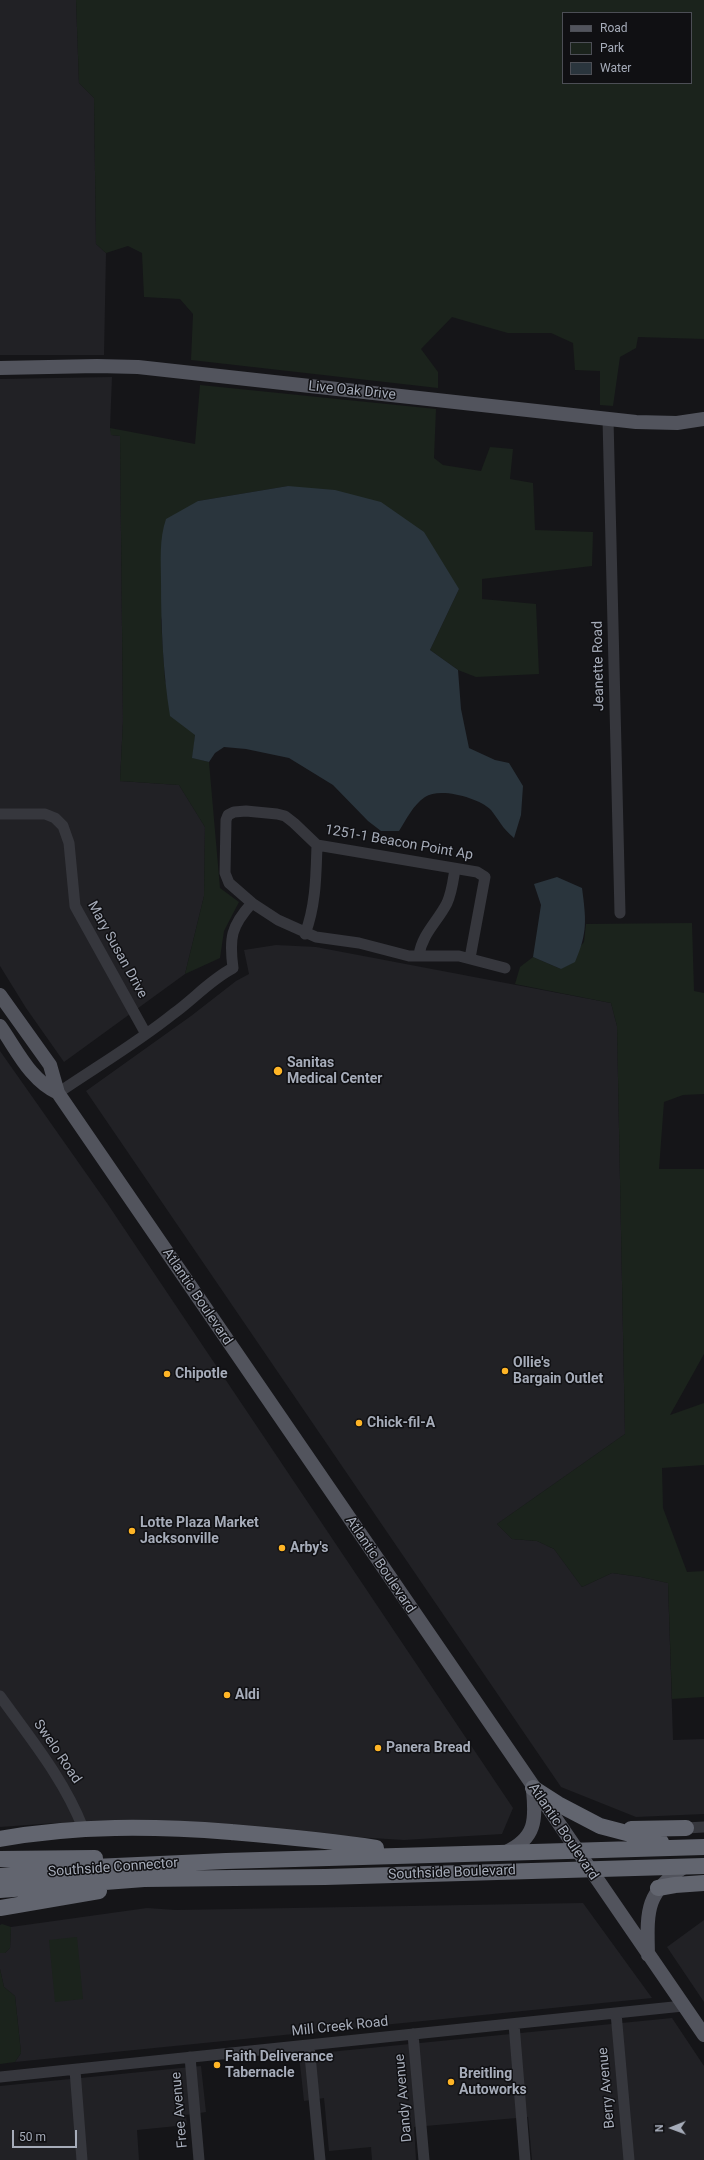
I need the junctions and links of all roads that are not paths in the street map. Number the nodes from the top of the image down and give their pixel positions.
1 (0, 368) edge
2 (608, 419) junction
3 (704, 419) edge
4 (0, 814) edge
5 (317, 845) junction
6 (455, 869) junction
7 (252, 903) junction
8 (620, 913) dead end
9 (305, 934) junction
10 (419, 955) junction
11 (470, 958) junction
12 (505, 968) dead end
13 (0, 995) edge
14 (0, 1026) edge
15 (146, 1034) junction
16 (58, 1094) junction
17 (0, 1696) edge
18 (533, 1788) junction
19 (600, 1826) junction
20 (704, 1827) edge
21 (83, 1828) junction
22 (686, 1828) joint
23 (0, 1839) edge
24 (704, 1847) edge
25 (688, 1848) junction
26 (576, 1850) junction
27 (506, 1852) junction
28 (411, 1854) junction
29 (0, 1859) edge
30 (226, 1861) junction
31 (704, 1866) edge
32 (684, 1867) junction
33 (589, 1870) junction
34 (0, 1876) edge
35 (200, 1879) junction
36 (704, 1883) edge
37 (658, 1888) junction
38 (0, 1890) edge
39 (0, 1908) edge
40 (648, 1955) junction
41 (683, 2006) junction
42 (616, 2013) junction
43 (514, 2024) junction
44 (413, 2034) junction
45 (704, 2035) edge
46 (309, 2045) junction
47 (190, 2057) junction
48 (75, 2070) junction
49 (0, 2078) edge
50 (82, 2160) edge
51 (199, 2160) edge
52 (320, 2160) edge
53 (424, 2160) edge
54 (525, 2160) edge
55 (628, 2160) edge

1 - 2 main road, Live Oak Drive
2 - 3 main road, Live Oak Drive
2 - 8 street, Jeanette Road
4 - 15 street, Mary Susan Drive
5 - 6 street, 1251-1 Beacon Point Ap
5 - 7 street, 1251-1 Beacon Point Ap
5 - 9 street
6 - 10 street
6 - 11 street, 1251-1 Beacon Point Ap
7 - 9 street, 1251-1 Beacon Point Ap
7 - 15 street
9 - 10 street, 1251-1 Beacon Point Ap
10 - 11 street, 1251-1 Beacon Point Ap
11 - 12 street
13 - 16 main road, Atlantic Boulevard
14 - 16 main road, Atlantic Boulevard
15 - 16 street
16 - 18 main road, Atlantic Boulevard
17 - 21 street, Swelo Road
18 - 19 highway
18 - 26 main road, Atlantic Boulevard
18 - 27 main road
19 - 22 highway
19 - 25 highway
20 - 22 street
21 - 23 highway
21 - 28 highway
24 - 25 highway, Southside Boulevard
25 - 26 highway, Southside Boulevard
26 - 27 highway, Southside Boulevard
26 - 33 main road, Atlantic Boulevard
27 - 28 highway, Southside Boulevard
28 - 30 highway, Southside Boulevard
29 - 30 highway
30 - 34 highway, Southside Connector
31 - 32 highway, Southside Boulevard
32 - 33 highway, Southside Boulevard
32 - 37 main road
33 - 35 highway, Southside Boulevard
33 - 40 main road, Atlantic Boulevard
35 - 38 highway, Southside Connector
35 - 39 highway
36 - 37 highway
37 - 40 main road
40 - 41 main road, Atlantic Boulevard
41 - 42 street, Mill Creek Road
41 - 45 main road, Atlantic Boulevard
42 - 43 street, Mill Creek Road
42 - 55 street, Berry Avenue
43 - 44 street, Mill Creek Road
43 - 54 street
44 - 46 street, Mill Creek Road
44 - 53 street, Dandy Avenue
46 - 47 street, Mill Creek Road
46 - 52 street
47 - 48 street, Mill Creek Road
47 - 51 street, Free Avenue
48 - 49 street, Mill Creek Road
48 - 50 street

